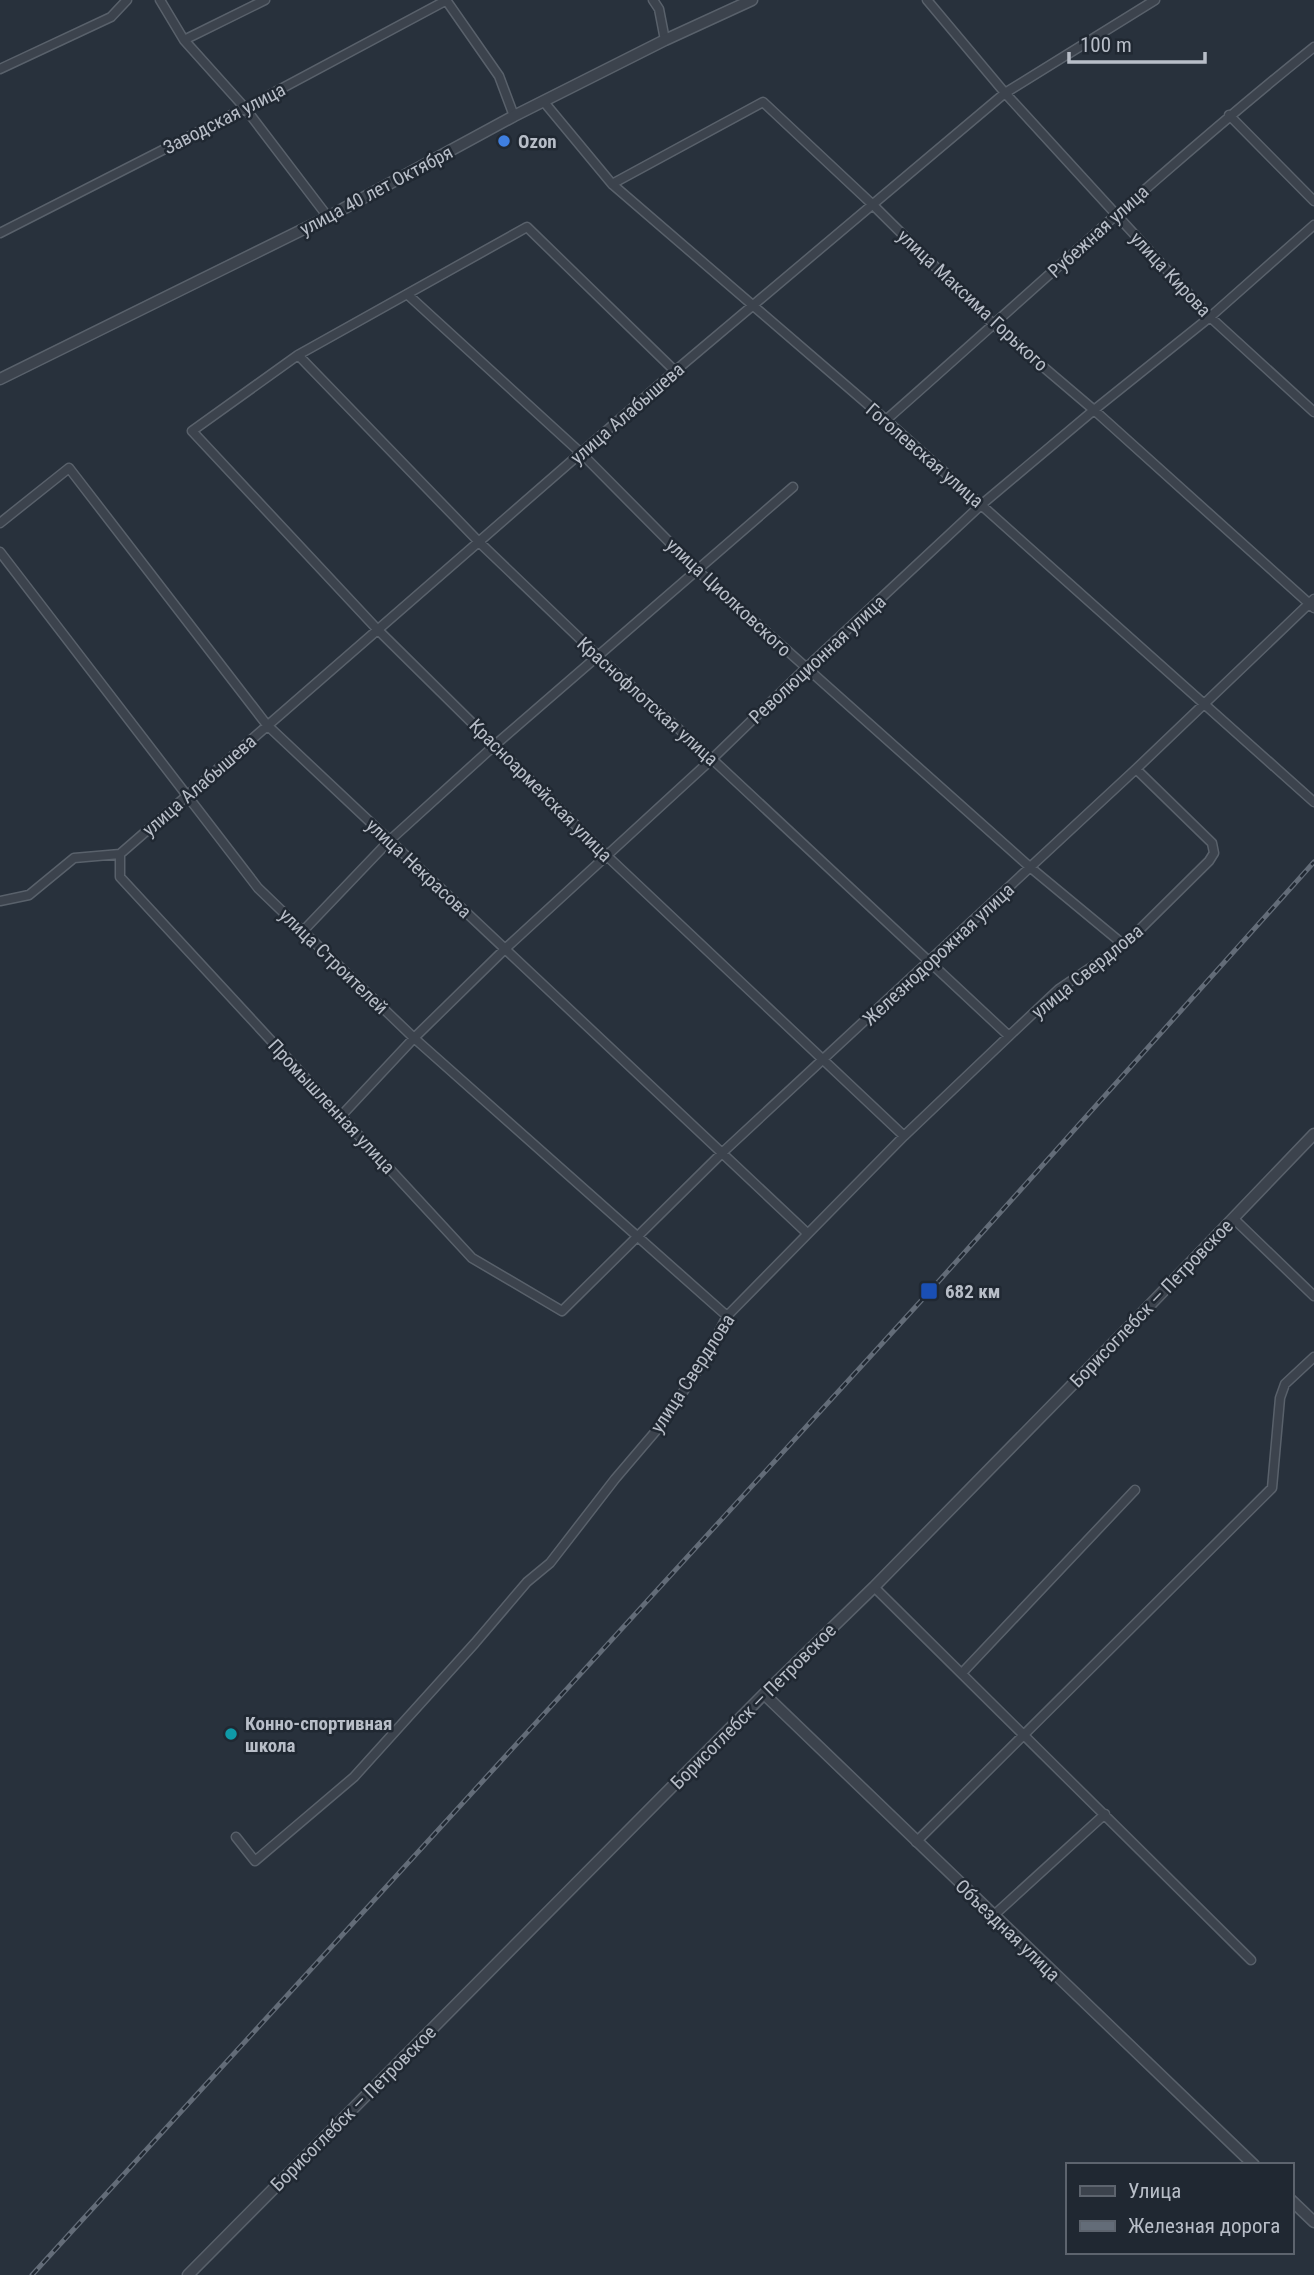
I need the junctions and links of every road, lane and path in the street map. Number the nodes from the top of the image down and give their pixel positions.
1 (127, 0) edge
2 (160, 0) edge
3 (265, 0) edge
4 (446, 0) edge
5 (653, 0) edge
6 (752, 0) edge
7 (927, 0) edge
8 (1155, 0) edge
9 (184, 40) junction
10 (664, 40) junction
11 (1314, 47) edge
12 (0, 69) edge
13 (1004, 93) junction
14 (544, 102) junction
15 (245, 108) junction
16 (1229, 115) junction
17 (514, 116) junction
18 (612, 184) junction
19 (1314, 201) edge
20 (873, 205) junction
21 (1116, 214) junction
22 (328, 217) junction
23 (1314, 225) edge
24 (0, 233) edge
25 (407, 295) junction
26 (752, 306) junction
27 (1210, 317) junction
28 (994, 325) junction
29 (298, 355) junction
30 (675, 371) junction
31 (0, 379) edge
32 (1094, 410) junction
33 (1314, 412) edge
34 (886, 420) junction
35 (582, 454) junction
36 (793, 487) dead end
37 (981, 505) junction
38 (0, 523) edge
39 (480, 542) junction
40 (0, 552) edge
41 (698, 571) junction
42 (1312, 603) edge
43 (377, 629) junction
44 (598, 656) junction
45 (806, 668) junction
46 (1205, 704) junction
47 (267, 725) junction
48 (495, 745) junction
49 (712, 759) junction
50 (1136, 769) junction
51 (187, 794) junction
52 (1314, 802) edge
53 (389, 841) junction
54 (120, 855) junction
55 (607, 856) junction
56 (1031, 867) junction
57 (0, 901) edge
58 (303, 932) junction
59 (1125, 945) junction
60 (506, 948) junction
61 (930, 962) junction
62 (1009, 1036) junction
63 (414, 1038) junction
64 (824, 1059) junction
65 (341, 1116) junction
66 (1314, 1134) edge
67 (904, 1136) junction
68 (723, 1152) junction
69 (1233, 1218) junction
70 (807, 1233) junction
71 (638, 1235) junction
72 (1314, 1296) edge
73 (562, 1311) joint
74 (727, 1316) junction
75 (1314, 1357) edge
76 (1135, 1490) dead end
77 (874, 1587) junction
78 (961, 1673) junction
79 (764, 1694) junction
80 (1024, 1734) junction
81 (1105, 1814) junction
82 (236, 1837) dead end
83 (916, 1842) junction
84 (993, 1916) junction
85 (1251, 1960) dead end
86 (1252, 2163) edge
87 (1293, 2202) edge
88 (1314, 2222) edge
89 (188, 2275) edge

1 - 12 street
2 - 9 street
3 - 9 street
4 - 15 street, Заводская улица
4 - 17 street
5 - 10 street
6 - 10 street, улица 40 лет Октября
7 - 13 street, улица Кирова
8 - 13 street, улица Алабышева
9 - 15 street
10 - 14 street, улица 40 лет Октября
11 - 16 street, Рубежная улица
13 - 20 street, улица Алабышева
13 - 21 street, улица Кирова
14 - 17 street, улица 40 лет Октября
14 - 18 street, Гоголевская улица
15 - 22 street
15 - 24 street, Заводская улица
16 - 19 street
16 - 21 street, Рубежная улица
17 - 22 street, улица 40 лет Октября
18 - 20 street, улица Максима Горького
18 - 26 street, Гоголевская улица
20 - 26 street, улица Алабышева
20 - 28 street, улица Максима Горького
21 - 27 street, улица Кирова
21 - 28 street, Рубежная улица
22 - 31 street, улица 40 лет Октября
23 - 27 street, Революционная улица
25 - 29 street
25 - 30 street
25 - 35 street, улица Циолковского
26 - 30 street, улица Алабышева
26 - 34 street, Гоголевская улица
27 - 32 street, Революционная улица
27 - 33 street, улица Кирова
28 - 32 street, улица Максима Горького
28 - 34 street, Рубежная улица
29 - 39 street, Краснофлотская улица
29 - 43 street, Красноармейская улица
30 - 35 street, улица Алабышева
32 - 37 street, Революционная улица
32 - 42 street, улица Максима Горького
34 - 37 street, Гоголевская улица
35 - 39 street, улица Алабышева
35 - 41 street, улица Циолковского
36 - 41 street
37 - 45 street, Революционная улица
37 - 46 street, Гоголевская улица
38 - 47 street, улица Некрасова
39 - 43 street, улица Алабышева
39 - 44 street, Краснофлотская улица
40 - 51 street, улица Строителей
41 - 44 street
41 - 45 street, улица Циолковского
42 - 46 street, Железнодорожная улица
43 - 47 street, улица Алабышева
43 - 48 street, Красноармейская улица
44 - 48 street
44 - 49 street, Краснофлотская улица
45 - 49 street, Революционная улица
45 - 56 street, улица Циолковского
46 - 50 street, Железнодорожная улица
46 - 52 street, Гоголевская улица
47 - 51 street, улица Алабышева
47 - 53 street, улица Некрасова
48 - 53 street
48 - 55 street, Красноармейская улица
49 - 55 street, Революционная улица
49 - 61 street, Краснофлотская улица
50 - 56 street, Железнодорожная улица
50 - 59 street, улица Свердлова
51 - 54 street, улица Алабышева
51 - 58 street, улица Строителей
53 - 58 street
53 - 60 street, улица Некрасова
54 - 57 street
54 - 65 street, Промышленная улица
55 - 60 street, Революционная улица
55 - 64 street, Красноармейская улица
56 - 59 street, улица Циолковского
56 - 61 street, Железнодорожная улица
58 - 63 street, улица Строителей
59 - 62 street, улица Свердлова
60 - 63 street, Революционная улица
60 - 68 street, улица Некрасова
61 - 62 street, Краснофлотская улица
61 - 64 street, Железнодорожная улица
62 - 67 street, улица Свердлова
63 - 65 street, Революционная улица
63 - 71 street, улица Строителей
64 - 67 street, Красноармейская улица
64 - 68 street, Железнодорожная улица
65 - 73 street, Промышленная улица
66 - 69 street, Борисоглебск — Петровское
67 - 70 street, улица Свердлова
68 - 70 street, улица Некрасова
68 - 71 street, Железнодорожная улица
69 - 72 street
69 - 77 street, Борисоглебск — Петровское
70 - 74 street, улица Свердлова
71 - 73 street, Железнодорожная улица
71 - 74 street, улица Строителей
74 - 82 street, улица Свердлова
75 - 80 street
76 - 78 street
77 - 78 street
77 - 79 street, Борисоглебск — Петровское
78 - 80 street
79 - 83 street, Объездная улица
79 - 89 street, Борисоглебск — Петровское
80 - 81 street
80 - 83 street
81 - 84 street
81 - 85 street
83 - 84 street, Объездная улица
84 - 86 street, Объездная улица
87 - 88 street

